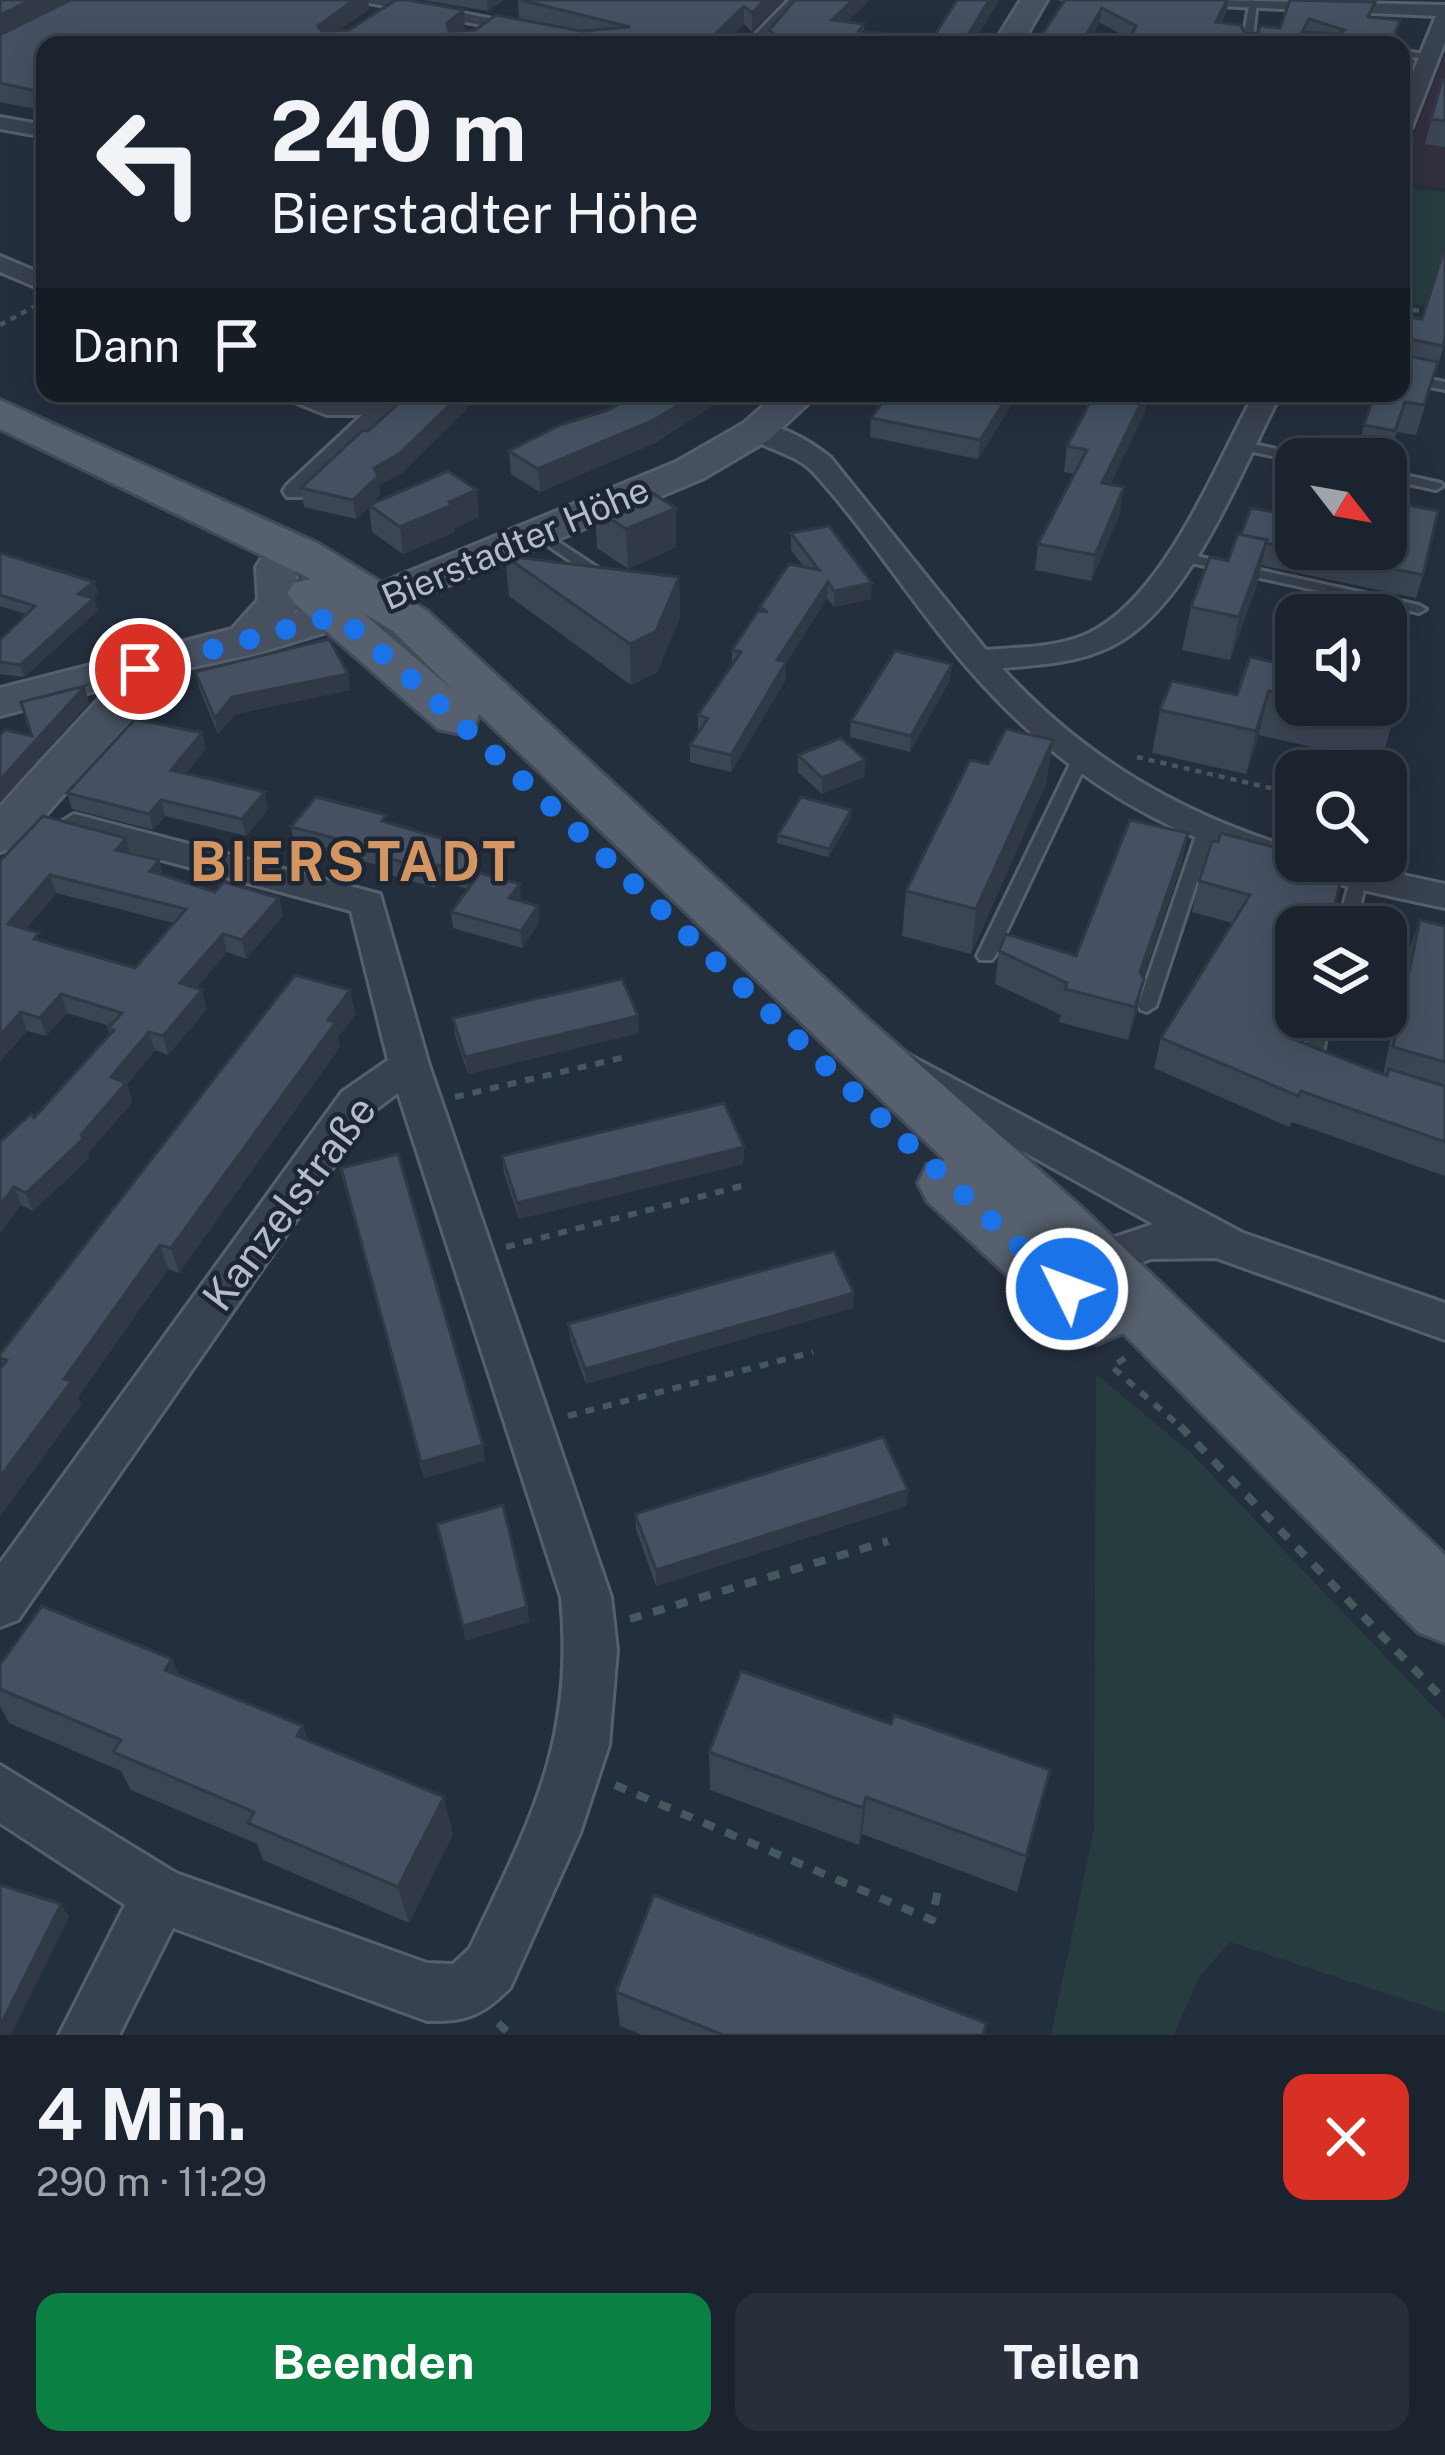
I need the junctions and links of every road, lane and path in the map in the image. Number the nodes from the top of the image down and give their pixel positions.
1 (800, 0) edge
2 (1034, 0) edge
3 (1217, 0) edge
4 (1262, 1) edge
5 (1297, 2) edge
6 (513, 8) dead end
7 (370, 9) edge
8 (1445, 14) edge
9 (493, 22) junction
10 (474, 36) edge
11 (568, 36) edge
12 (764, 36) edge
13 (1012, 36) edge
14 (1250, 36) edge
15 (1410, 54) edge
16 (1429, 56) junction
17 (1410, 89) edge
18 (0, 123) edge
19 (36, 129) edge
20 (0, 263) edge
21 (36, 280) edge
22 (36, 305) edge
23 (1410, 310) edge
24 (1445, 311) edge
25 (0, 325) edge
26 (1410, 379) edge
27 (1445, 386) edge
28 (312, 402) edge
29 (375, 402) edge
30 (392, 402) edge
31 (790, 402) edge
32 (1263, 402) edge
33 (0, 412) edge
34 (757, 431) junction
35 (1239, 445) junction
36 (1275, 453) edge
37 (1407, 480) edge
38 (1436, 486) dead end
39 (296, 491) edge
40 (169, 494) junction
41 (539, 533) junction
42 (1178, 556) junction
43 (459, 566) junction
44 (277, 567) junction
45 (613, 584) edge
46 (359, 607) junction
47 (1420, 609) dead end
48 (242, 644) junction
49 (444, 654) junction
50 (981, 660) junction
51 (140, 669) junction
52 (0, 702) edge
53 (1071, 752) junction
54 (1275, 790) edge
55 (11, 824) edge
56 (1206, 830) junction
57 (1275, 850) edge
58 (1378, 882) edge
59 (1445, 896) edge
60 (986, 956) dead end
61 (1147, 1006) edge
62 (848, 1035) junction
63 (1316, 1038) edge
64 (625, 1057) dead end
65 (1330, 1074) edge
66 (416, 1085) junction
67 (749, 1184) dead end
68 (1138, 1201) junction
69 (1228, 1245) junction
70 (1063, 1249) junction
71 (473, 1255) junction
72 (1445, 1322) edge
73 (813, 1352) dead end
74 (530, 1426) junction
75 (888, 1541) dead end
76 (0, 1604) edge
77 (1445, 1607) edge
78 (592, 1630) junction
79 (578, 1769) junction
80 (0, 1792) edge
81 (940, 1886) dead end
82 (160, 1895) junction
83 (88, 2035) edge

1 - 12 street
2 - 13 main road
3 - 4 street
4 - 5 street
4 - 14 lane
5 - 8 street
6 - 9 street
7 - 9 street
8 - 16 street
9 - 10 street
9 - 11 street
15 - 16 lane
16 - 17 street
18 - 19 street
20 - 21 street
22 - 25 path
23 - 24 path
26 - 27 lane
28 - 29 street
30 - 39 street
31 - 34 main road, Bierstadter Höhe
32 - 35 street
33 - 40 main road
34 - 41 main road, Bierstadter Höhe
34 - 50 street
35 - 36 lane
35 - 42 street
37 - 38 lane
40 - 44 main road
40 - 46 main road
41 - 43 main road, Bierstadter Höhe
41 - 45 lane
42 - 47 lane
42 - 50 street
43 - 46 main road, Bierstadter Höhe
43 - 49 main road
44 - 46 main road
44 - 48 main road
46 - 48 main road, Bierstadter Höhe
46 - 49 main road
46 - 70 main road
48 - 51 main road, Bierstadter Höhe
49 - 62 main road
50 - 53 street
51 - 52 main road, Bierstadter Höhe
51 - 55 main road
53 - 54 path
53 - 56 street
53 - 60 lane
55 - 66 street, Kanzelstraße
56 - 57 street
56 - 61 lane
58 - 59 street
62 - 68 street
62 - 70 main road
63 - 65 lane
64 - 66 path
66 - 71 street
66 - 76 street, Kanzelstraße
67 - 71 path
68 - 69 street
68 - 70 street
69 - 70 street
69 - 72 street
70 - 77 main road
71 - 74 street
73 - 74 path
74 - 78 street
75 - 78 path
78 - 79 street
79 - 81 path
79 - 82 street
80 - 82 street
82 - 83 street

